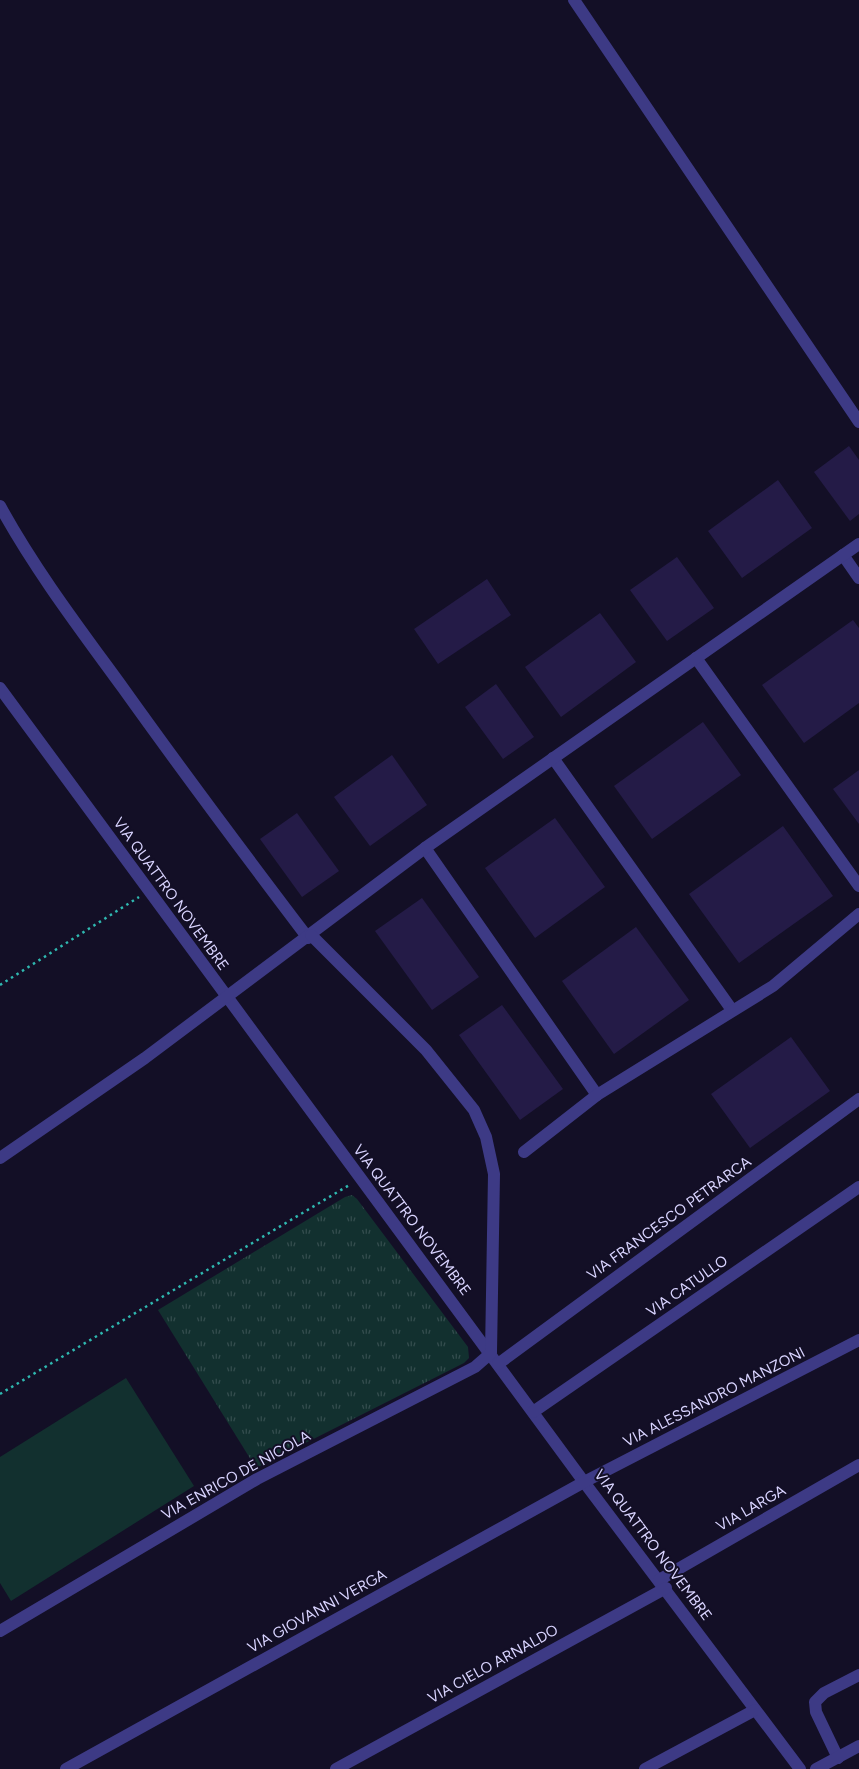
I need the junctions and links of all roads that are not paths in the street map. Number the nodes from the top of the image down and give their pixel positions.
1 (574, 0) edge
2 (859, 422) edge
3 (0, 506) edge
4 (859, 544) edge
5 (843, 555) junction
6 (859, 578) edge
7 (696, 658) junction
8 (0, 688) edge
9 (553, 758) junction
10 (425, 848) junction
11 (859, 886) edge
12 (859, 914) edge
13 (309, 936) junction
14 (226, 996) junction
15 (732, 1010) junction
16 (598, 1095) junction
17 (859, 1099) edge
18 (524, 1152) dead end
19 (0, 1158) edge
20 (859, 1187) edge
21 (859, 1340) edge
22 (495, 1358) junction
23 (533, 1412) junction
24 (859, 1465) edge
25 (584, 1482) junction
26 (662, 1584) junction
27 (0, 1632) edge
28 (859, 1675) edge
29 (755, 1710) junction
30 (859, 1746) edge
31 (838, 1758) junction
32 (66, 1769) edge
33 (336, 1769) edge
34 (644, 1769) edge
35 (800, 1769) edge
36 (816, 1769) edge

1 - 2 street
3 - 13 street
4 - 5 street
5 - 6 street
5 - 7 street
7 - 9 street
7 - 11 street
8 - 14 street, VIA QUATTRO NOVEMBRE
9 - 10 street
9 - 15 street
10 - 13 street
10 - 16 street
12 - 15 street
13 - 14 street
13 - 22 street
14 - 19 street
14 - 22 street, VIA QUATTRO NOVEMBRE
15 - 16 street
16 - 18 street
17 - 22 street, VIA FRANCESCO PETRARCA
20 - 23 street, VIA CATULLO
21 - 25 street, VIA ALESSANDRO MANZONI
22 - 23 street, VIA QUATTRO NOVEMBRE
22 - 27 street, VIA ENRICO DE NICOLA
23 - 25 street, VIA QUATTRO NOVEMBRE
24 - 26 street, VIA LARGA
25 - 26 street, VIA QUATTRO NOVEMBRE
25 - 32 street, VIA GIOVANNI VERGA
26 - 29 street, VIA QUATTRO NOVEMBRE
26 - 33 street, VIA CIELO ARNALDO
28 - 31 street
29 - 34 street
29 - 35 street, VIA QUATTRO NOVEMBRE
30 - 31 street
31 - 36 street

